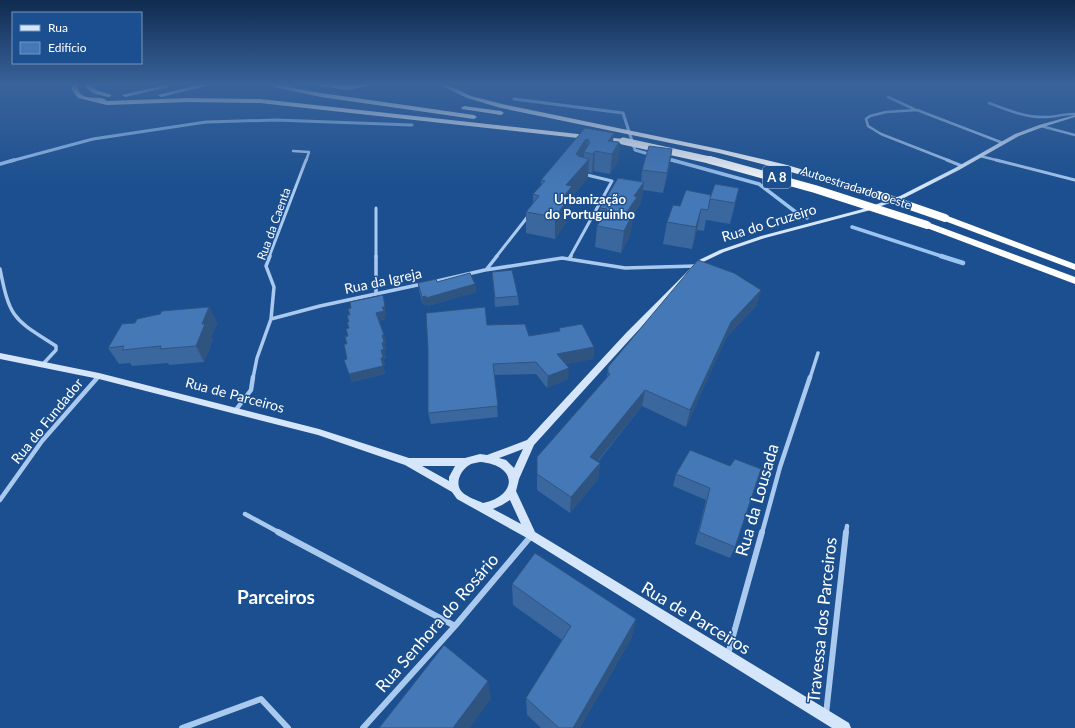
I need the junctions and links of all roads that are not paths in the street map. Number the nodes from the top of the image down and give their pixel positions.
1 (439, 119) edge
2 (482, 119) edge
3 (548, 119) edge
4 (564, 119) edge
5 (866, 119) edge
6 (940, 119) edge
7 (1063, 119) edge
8 (588, 124) junction
9 (1041, 126) junction
10 (578, 133) junction
11 (1075, 135) edge
12 (1003, 143) junction
13 (293, 151) dead end
14 (980, 156) junction
15 (962, 166) junction
16 (578, 173) edge
17 (1075, 180) edge
18 (376, 208) dead end
19 (533, 210) edge
20 (569, 259) junction
21 (695, 266) junction
22 (1075, 266) edge
23 (0, 268) edge
24 (486, 270) junction
25 (1075, 281) edge
26 (376, 294) junction
27 (271, 319) junction
28 (818, 353) dead end
29 (0, 356) edge
30 (43, 364) junction
31 (99, 376) junction
32 (235, 411) junction
33 (530, 443) junction
34 (489, 458) junction
35 (408, 462) junction
36 (466, 462) junction
37 (514, 479) junction
38 (454, 489) junction
39 (512, 492) junction
40 (0, 500) edge
41 (481, 508) junction
42 (245, 514) dead end
43 (846, 526) dead end
44 (531, 536) junction
45 (455, 626) junction
46 (727, 656) junction
47 (825, 716) junction
48 (182, 728) edge
49 (288, 728) edge
50 (363, 728) edge
51 (844, 728) edge

1 - 10 highway
2 - 10 highway
3 - 8 highway, A 8
4 - 8 highway
5 - 15 street
6 - 12 street
7 - 9 street, Rua do Cruzeiro
8 - 22 highway, Autoestrada do Oeste / A 8, bridge
9 - 11 street
9 - 12 street, Rua do Cruzeiro
10 - 25 highway, Autoestrada do Oeste / A 8, bridge
12 - 14 street, Rua do Cruzeiro
13 - 27 street, Rua da Caenta
14 - 15 street, Rua do Cruzeiro
14 - 17 street
15 - 21 street, Rua do Cruzeiro
16 - 20 street
18 - 26 street
19 - 24 street
20 - 21 street, Rua da Igreja
20 - 24 street, Rua da Igreja
21 - 33 street, Rua do Cruzeiro
23 - 30 street
24 - 26 street, Rua da Igreja
26 - 27 street, Rua da Igreja
27 - 32 street
28 - 46 street, Rua da Lousada
29 - 30 street, Rua de Parceiros
30 - 31 street, Rua de Parceiros
31 - 32 street, Rua de Parceiros
31 - 40 street, Rua do Fundador
32 - 35 street, Rua de Parceiros
33 - 34 street, Rua do Cruzeiro
33 - 37 street, Rua do Cruzeiro
34 - 36 street
34 - 37 street
35 - 36 street
35 - 38 street, Rua de Parceiros
36 - 38 street
37 - 39 street
38 - 41 street
39 - 41 street
39 - 44 street
41 - 44 street, Rua de Parceiros
42 - 45 street
43 - 47 street, Travessa dos Parceiros
44 - 45 street, Rua Senhora do Rosário
44 - 46 street, Rua de Parceiros
45 - 50 street, Rua Senhora do Rosário
46 - 47 street, Rua de Parceiros
47 - 51 street, Rua de Parceiros
48 - 49 street

